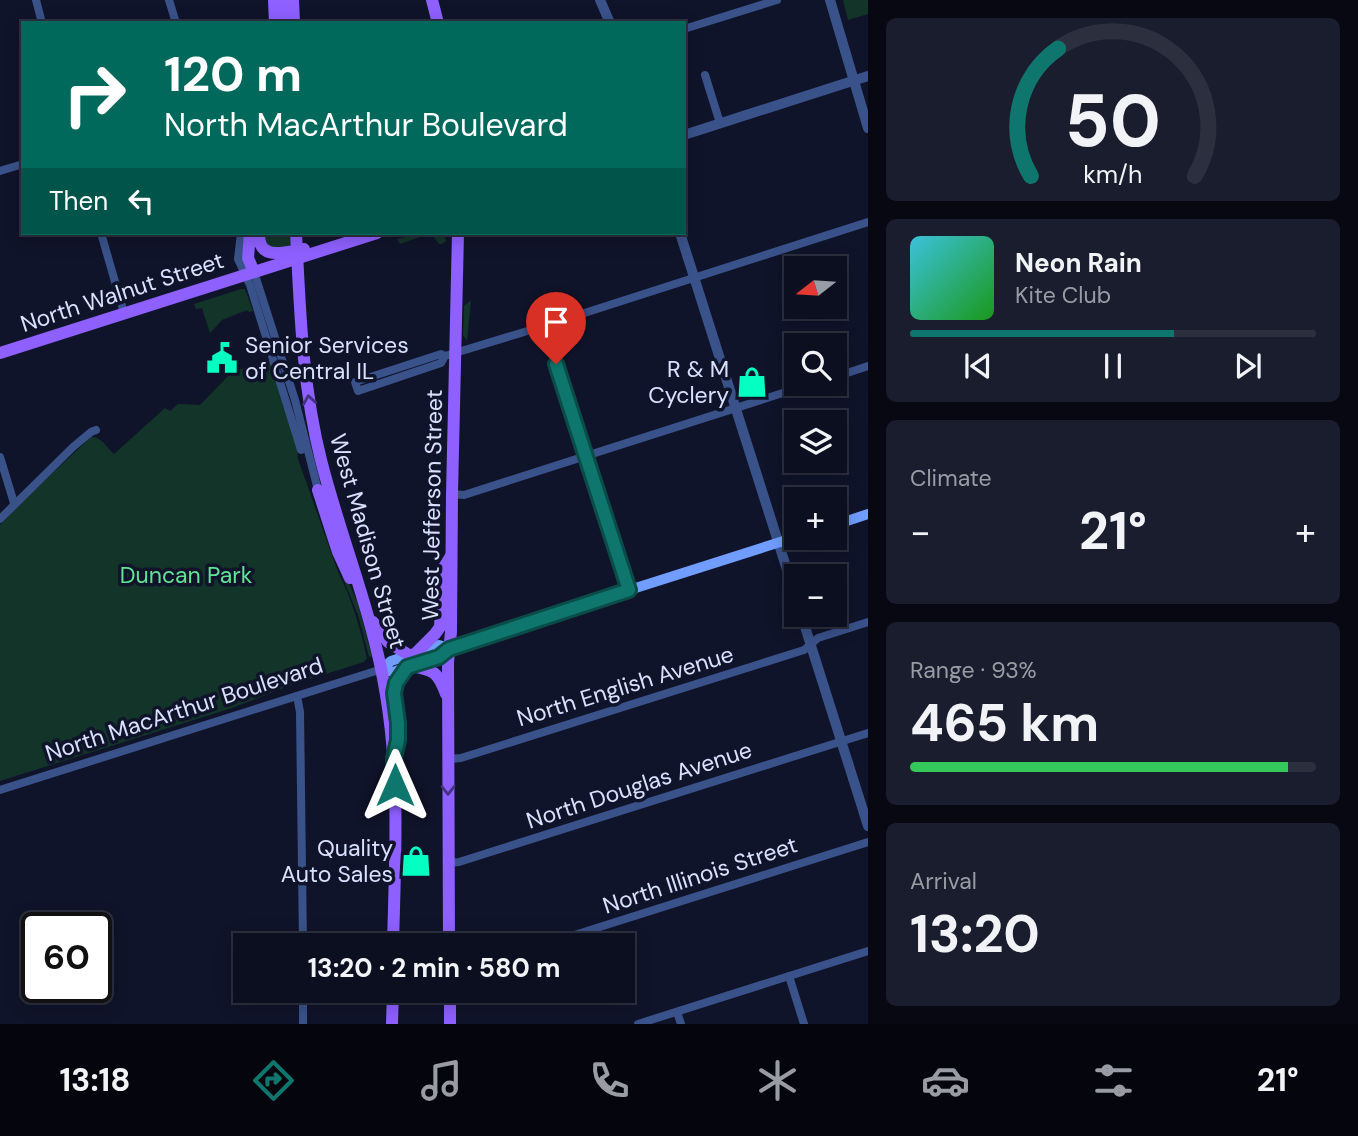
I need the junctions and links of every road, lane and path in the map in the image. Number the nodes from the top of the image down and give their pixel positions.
1 (36, 0) edge
2 (169, 0) edge
3 (274, 0) edge
4 (284, 0) edge
5 (293, 0) edge
6 (432, 0) edge
7 (600, 0) edge
8 (778, 0) edge
9 (830, 0) edge
10 (41, 21) edge
11 (175, 21) edge
12 (275, 21) edge
13 (285, 21) edge
14 (294, 21) edge
15 (437, 21) edge
16 (609, 21) edge
17 (686, 28) edge
18 (705, 75) dead end
19 (868, 76) edge
20 (853, 80) junction
21 (720, 123) junction
22 (868, 128) edge
23 (686, 134) edge
24 (21, 165) edge
25 (0, 171) edge
26 (868, 222) edge
27 (102, 235) edge
28 (241, 235) edge
29 (250, 235) edge
30 (259, 235) edge
31 (297, 235) edge
32 (371, 235) edge
33 (450, 235) edge
34 (458, 235) edge
35 (681, 235) edge
36 (322, 250) junction
37 (458, 250) junction
38 (250, 273) junction
39 (695, 278) junction
40 (124, 313) junction
41 (544, 326) junction
42 (1, 350) edge
43 (451, 355) junction
44 (868, 366) edge
45 (847, 373) edge
46 (784, 393) edge
47 (736, 408) junction
48 (96, 430) dead end
49 (302, 450) dead end
50 (586, 456) junction
51 (0, 457) edge
52 (318, 490) joint
53 (452, 494) junction
54 (14, 503) junction
55 (868, 514) edge
56 (0, 519) edge
57 (847, 520) edge
58 (784, 540) edge
59 (778, 542) junction
60 (451, 555) junction
61 (785, 564) edge
62 (629, 590) junction
63 (368, 615) junction
64 (868, 622) edge
65 (805, 627) edge
66 (811, 644) junction
67 (449, 649) junction
68 (411, 660) junction
69 (382, 669) junction
70 (297, 696) junction
71 (448, 700) junction
72 (868, 733) edge
73 (841, 741) junction
74 (394, 758) junction
75 (449, 759) junction
76 (0, 790) edge
77 (868, 826) edge
78 (868, 842) edge
79 (449, 863) junction
80 (303, 933) edge
81 (393, 933) edge
82 (449, 933) edge
83 (581, 933) edge
84 (868, 951) edge
85 (789, 976) junction
86 (303, 1003) edge
87 (393, 1003) edge
88 (450, 1003) edge
89 (677, 1012) junction
90 (303, 1024) edge
91 (392, 1024) edge
92 (450, 1024) edge
93 (638, 1024) edge
94 (681, 1024) edge
95 (804, 1024) edge

1 - 10 street
2 - 11 street
3 - 12 main road
4 - 13 main road
5 - 14 main road
6 - 15 main road
7 - 16 street
8 - 17 street
9 - 20 street
18 - 21 street
19 - 20 street
20 - 21 street
20 - 22 street
21 - 23 street
24 - 25 street
26 - 39 street
27 - 40 street
28 - 38 street
29 - 38 main road
30 - 36 main road
63 -> 31 main road, West Madison Street
32 - 36 main road, North Walnut Street
33 - 37 main road
34 - 37 main road, West Jefferson Street
35 - 39 street
36 - 38 main road, North Walnut Street
37 - 43 main road, West Jefferson Street
38 - 40 main road, North Walnut Street
38 - 49 street
38 - 52 street
39 - 41 street
39 - 47 street
40 - 42 main road, North Walnut Street
41 - 43 street
41 - 50 street
43 - 43 street
43 - 53 main road, West Jefferson Street
44 - 45 street
46 - 47 street
47 - 50 street
47 - 59 street
48 - 54 street
50 - 53 street
50 - 62 street
51 - 54 street
52 - 63 main road
53 - 60 main road, West Jefferson Street
54 - 56 street
55 - 57 main road
58 - 59 main road, North MacArthur Boulevard
59 - 61 street
59 - 62 main road, North MacArthur Boulevard
60 - 67 main road, West Jefferson Street
60 - 68 main road
62 - 67 main road, North MacArthur Boulevard
63 - 68 main road
63 - 69 main road, West Madison Street
64 - 66 street, North English Avenue
65 - 66 street
66 - 73 street
66 - 75 street, North English Avenue
67 - 68 main road, North MacArthur Boulevard
67 - 71 main road, West Jefferson Street
68 - 69 main road, North MacArthur Boulevard
68 - 71 main road
68 - 74 main road
69 - 70 street, North MacArthur Boulevard
69 - 74 main road, West Madison Street
70 - 76 street, North MacArthur Boulevard
70 - 80 street
71 - 75 main road, West Jefferson Street
72 - 73 street, North Douglas Avenue
73 - 77 street
73 - 79 street, North Douglas Avenue
74 - 81 main road, West Madison Street
75 -> 79 main road, West Jefferson Street
78 - 83 street, North Illinois Street
79 - 82 main road, West Jefferson Street
84 - 85 street
85 - 89 street
85 - 95 street
86 - 90 street
87 - 91 main road
88 - 92 main road
89 - 93 street
89 - 94 street

